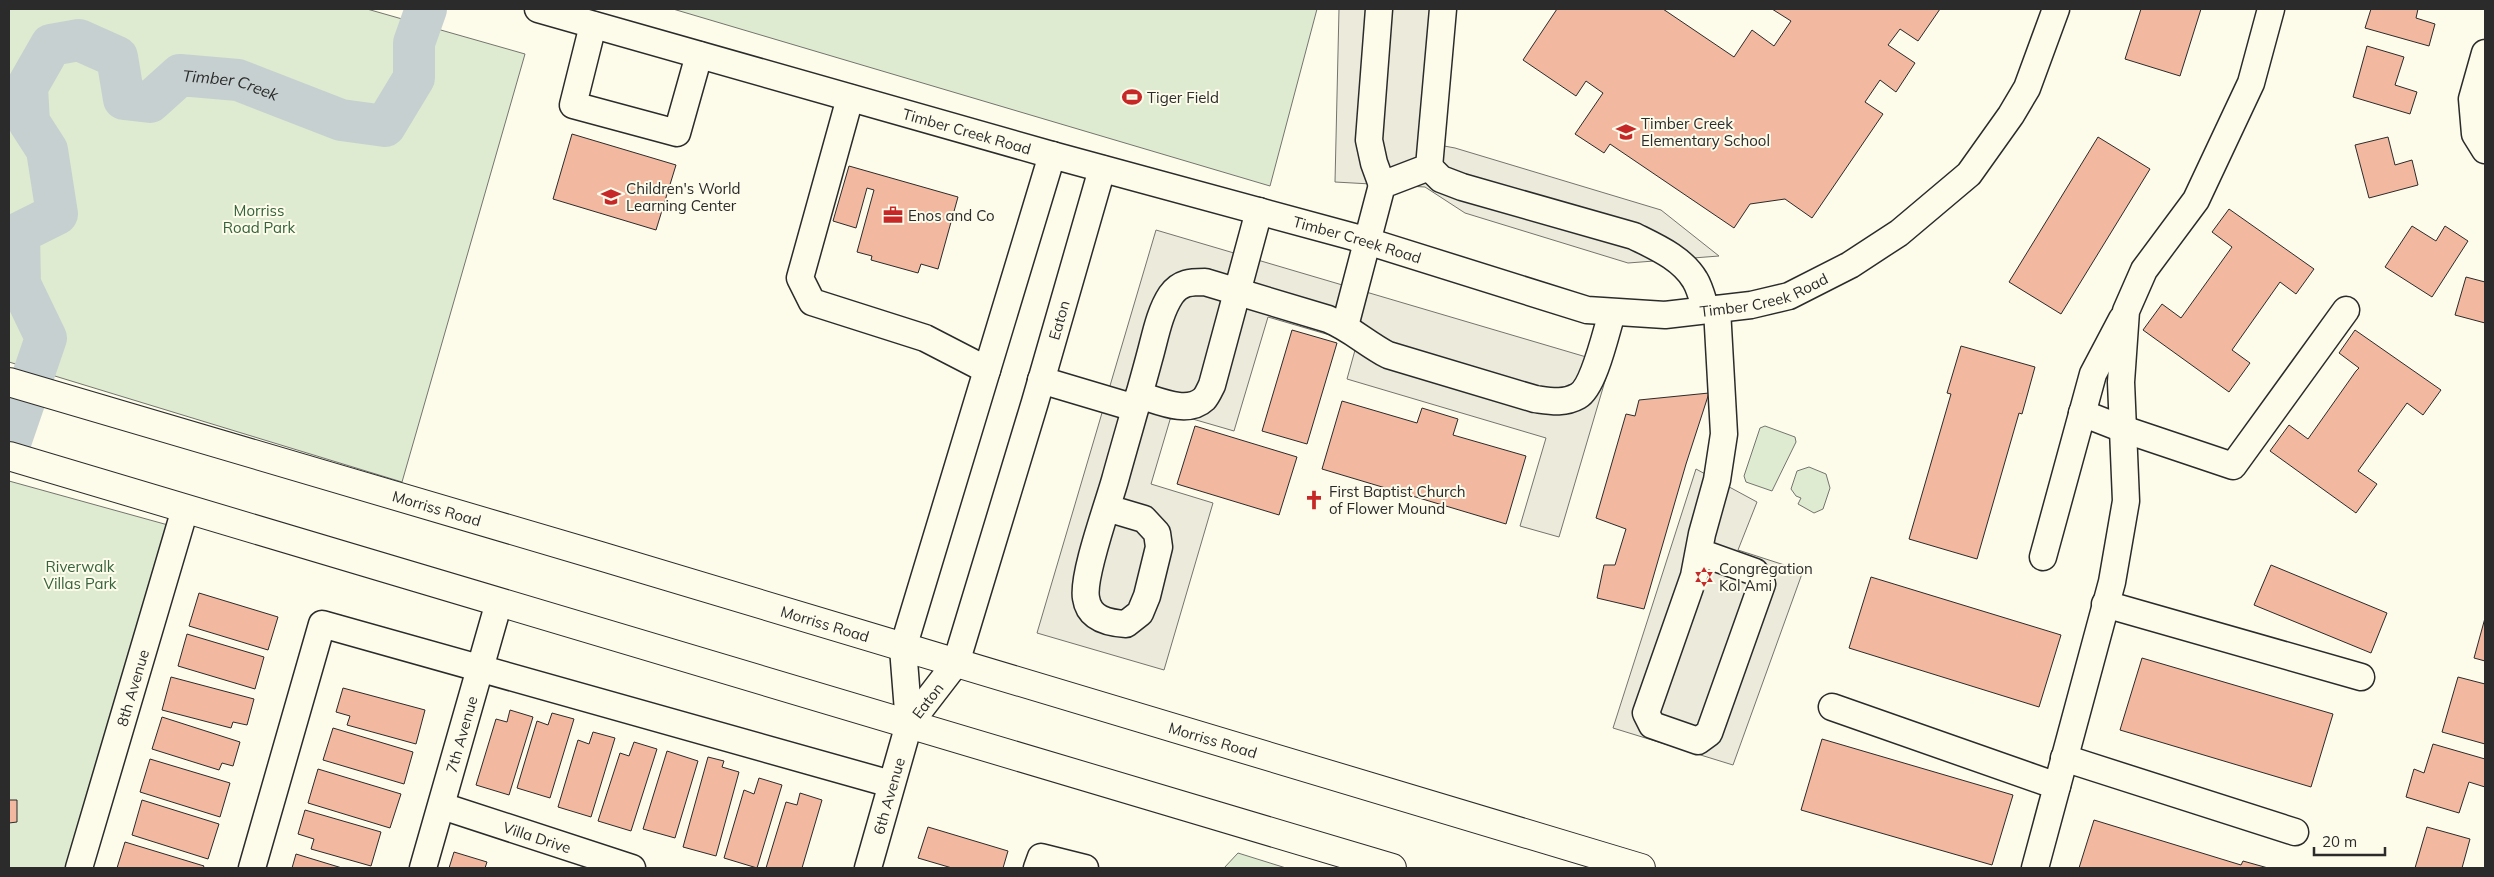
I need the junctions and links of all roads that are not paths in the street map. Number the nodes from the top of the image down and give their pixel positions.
1 (538, 9) edge
2 (1379, 9) edge
3 (1443, 9) edge
4 (2056, 9) edge
5 (2271, 9) edge
6 (593, 25) junction
7 (2485, 53) edge
8 (699, 55) junction
9 (850, 98) junction
10 (2485, 150) edge
11 (1052, 155) junction
12 (1429, 168) junction
13 (1102, 169) junction
14 (1382, 185) junction
15 (1259, 211) junction
16 (1369, 241) junction
17 (1238, 292) junction
18 (1711, 309) junction
19 (2346, 310) dead end
20 (2126, 311) junction
21 (1612, 313) junction
22 (1345, 326) junction
23 (987, 370) junction
24 (1041, 380) junction
25 (9, 382) edge
26 (1137, 401) junction
27 (2082, 413) junction
28 (2123, 430) junction
29 (9, 456) edge
30 (1107, 508) dead end
31 (185, 509) junction
32 (1699, 552) junction
33 (2043, 557) dead end
34 (499, 602) junction
35 (2105, 604) junction
36 (904, 648) junction
37 (956, 663) junction
38 (481, 668) junction
39 (2361, 677) dead end
40 (1832, 707) dead end
41 (908, 724) junction
42 (2064, 758) junction
43 (891, 784) junction
44 (2057, 786) junction
45 (442, 806) junction
46 (2295, 832) dead end
47 (1364, 864) edge
48 (79, 868) edge
49 (252, 868) edge
50 (423, 868) edge
51 (632, 868) edge
52 (868, 868) edge
53 (1037, 868) edge
54 (1085, 868) edge
55 (1392, 868) edge
56 (1641, 868) edge
57 (2035, 868) edge

1 - 6 street, Timber Creek Road
2 - 14 street
3 - 12 street
4 - 18 street, Timber Creek Road
5 - 20 street
6 - 8 street, Timber Creek Road
6 - 8 street
7 - 10 street
8 - 9 street, Timber Creek Road
9 - 11 street, Timber Creek Road
9 - 23 street
11 - 13 street, Timber Creek Road
11 - 23 street, Eaton
12 - 14 street
12 - 18 street
13 - 15 street, Timber Creek Road
13 - 24 street, Eaton
14 - 16 street
15 - 16 street, Timber Creek Road
15 - 17 street
16 - 21 street, Timber Creek Road
16 - 22 street
17 - 22 street
17 - 26 street
17 - 26 street
18 - 21 street, Timber Creek Road
18 - 32 street
19 - 28 street
20 - 27 street
20 - 28 street
21 - 22 street
23 - 36 street, Eaton
24 - 26 street
24 - 37 street, Eaton
25 - 36 main road, Morriss Road
26 - 30 street
27 - 28 street
27 - 33 street
28 - 35 street
29 - 31 main road
31 - 34 main road
31 - 48 street, 8th Avenue
32 - 32 street
34 - 38 street, 7th Avenue
34 - 41 main road
35 - 39 street
35 - 42 street
36 - 37 main road, Morriss Road
36 - 41 street, Eaton
37 - 41 street, Eaton
37 - 56 main road, Morriss Road
38 - 43 street
38 - 45 street, 7th Avenue
38 - 49 street
40 - 44 street
41 - 43 street, 6th Avenue
41 - 47 main road
42 - 44 street
42 - 46 street
43 - 52 street, 6th Avenue
44 - 57 street
45 - 50 street, 7th Avenue
45 - 51 street, Villa Drive
47 - 55 main road
53 - 54 street

